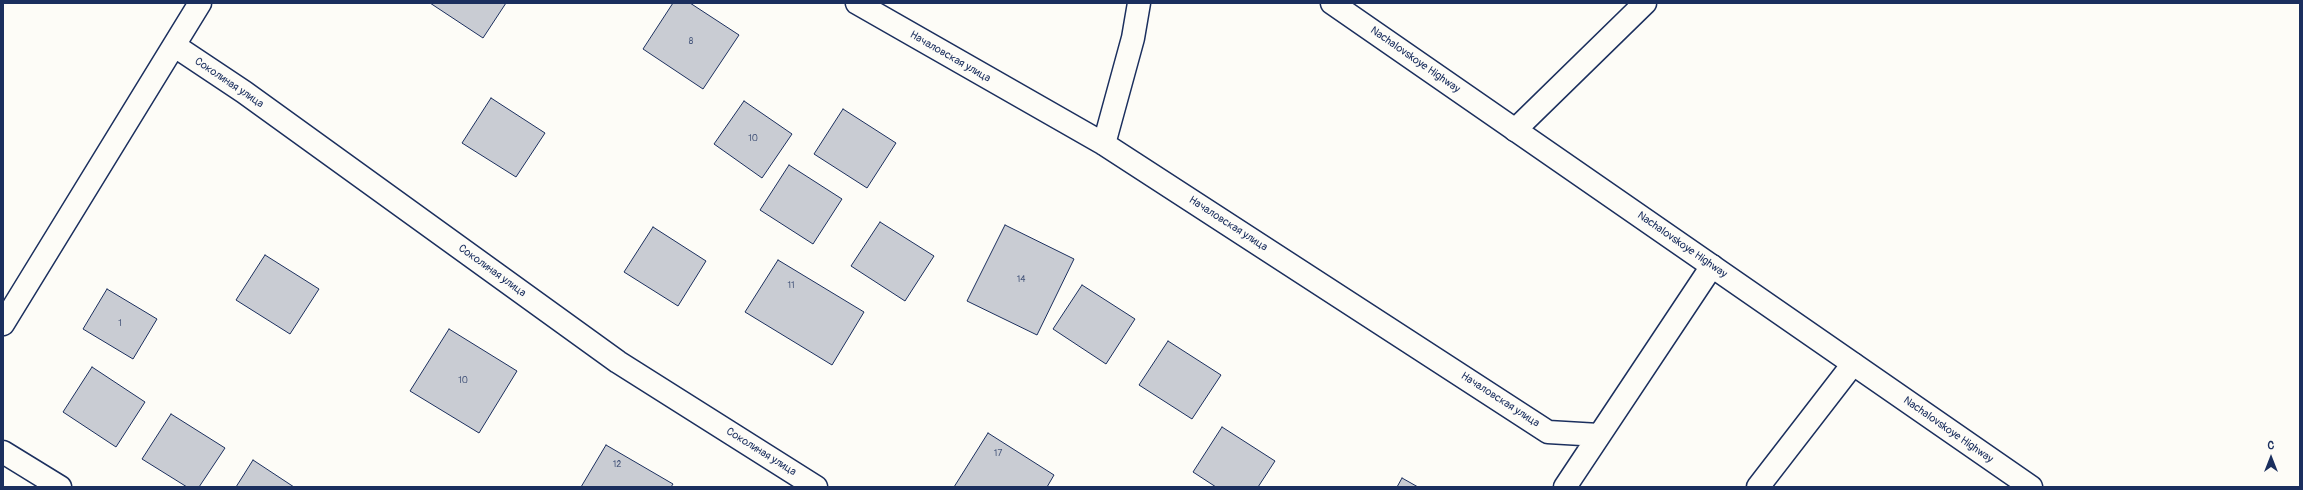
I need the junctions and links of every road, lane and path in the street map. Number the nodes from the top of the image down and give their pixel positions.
1 (200, 3) edge
2 (857, 3) edge
3 (1139, 3) edge
4 (1332, 3) edge
5 (1645, 3) edge
6 (175, 46) junction
7 (1515, 130) junction
8 (1104, 144) junction
9 (1712, 266) junction
10 (3, 324) edge
11 (1853, 364) junction
12 (1599, 434) junction
13 (3, 452) edge
14 (60, 487) edge
15 (816, 487) edge
16 (1565, 487) edge
17 (1758, 487) edge
18 (2031, 487) edge

1 - 6 street
2 - 8 street, Началовская улица
3 - 8 street
4 - 7 street, Nachalovskoye Highway
5 - 7 street
6 - 10 street
6 - 15 street, Соколиная улица
7 - 9 street, Nachalovskoye Highway
8 - 12 street, Началовская улица
9 - 11 street, Nachalovskoye Highway
9 - 12 street
11 - 17 street
11 - 18 street, Nachalovskoye Highway
12 - 16 street
13 - 14 street

